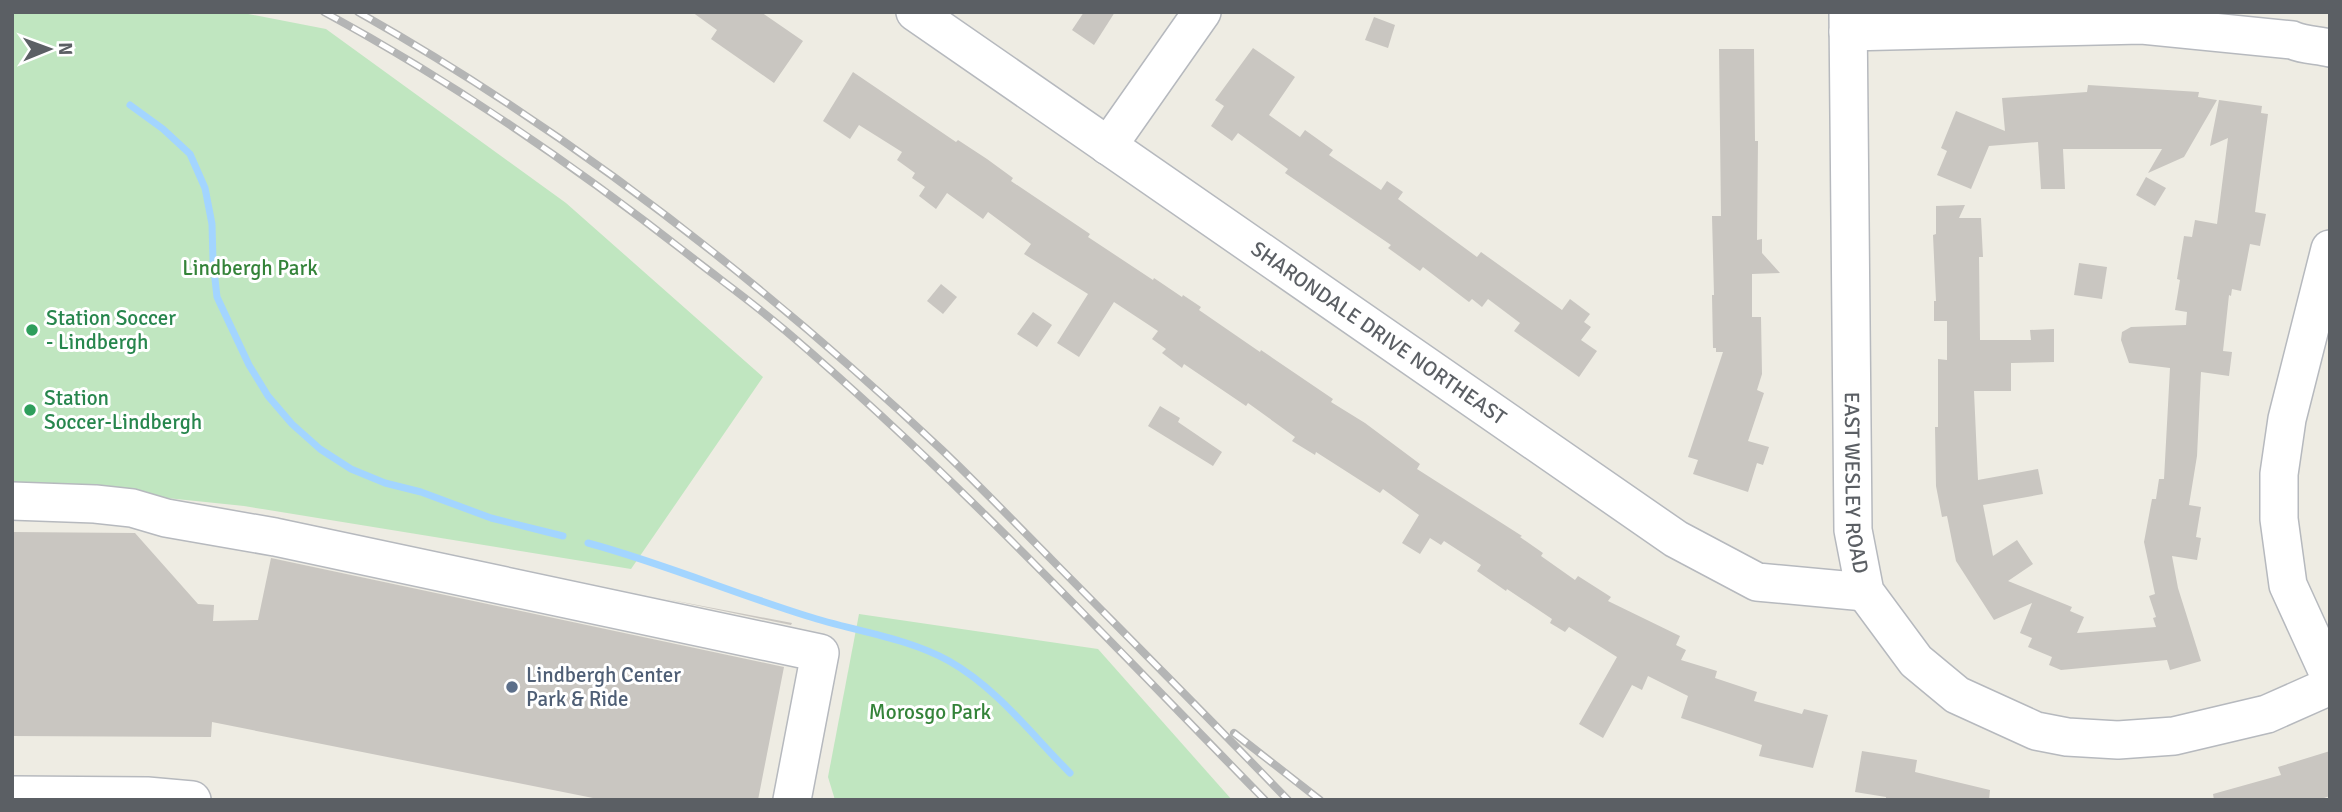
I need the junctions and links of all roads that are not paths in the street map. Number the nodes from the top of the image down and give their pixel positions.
1 (915, 12) edge
2 (1202, 12) edge
3 (1848, 22) edge
4 (2330, 48) edge
5 (1108, 146) junction
6 (2330, 249) edge
7 (12, 501) edge
8 (1866, 592) junction
9 (2330, 677) edge
10 (2330, 686) edge
11 (12, 794) edge
12 (192, 800) edge
13 (792, 800) edge

1 - 5 street, SHARONDALE DRIVE NORTHEAST
2 - 5 street
3 - 4 street
3 - 8 street, EAST WESLEY ROAD
5 - 8 street, SHARONDALE DRIVE NORTHEAST
6 - 9 street
7 - 13 street
8 - 10 street, EAST WESLEY ROAD
11 - 12 street

